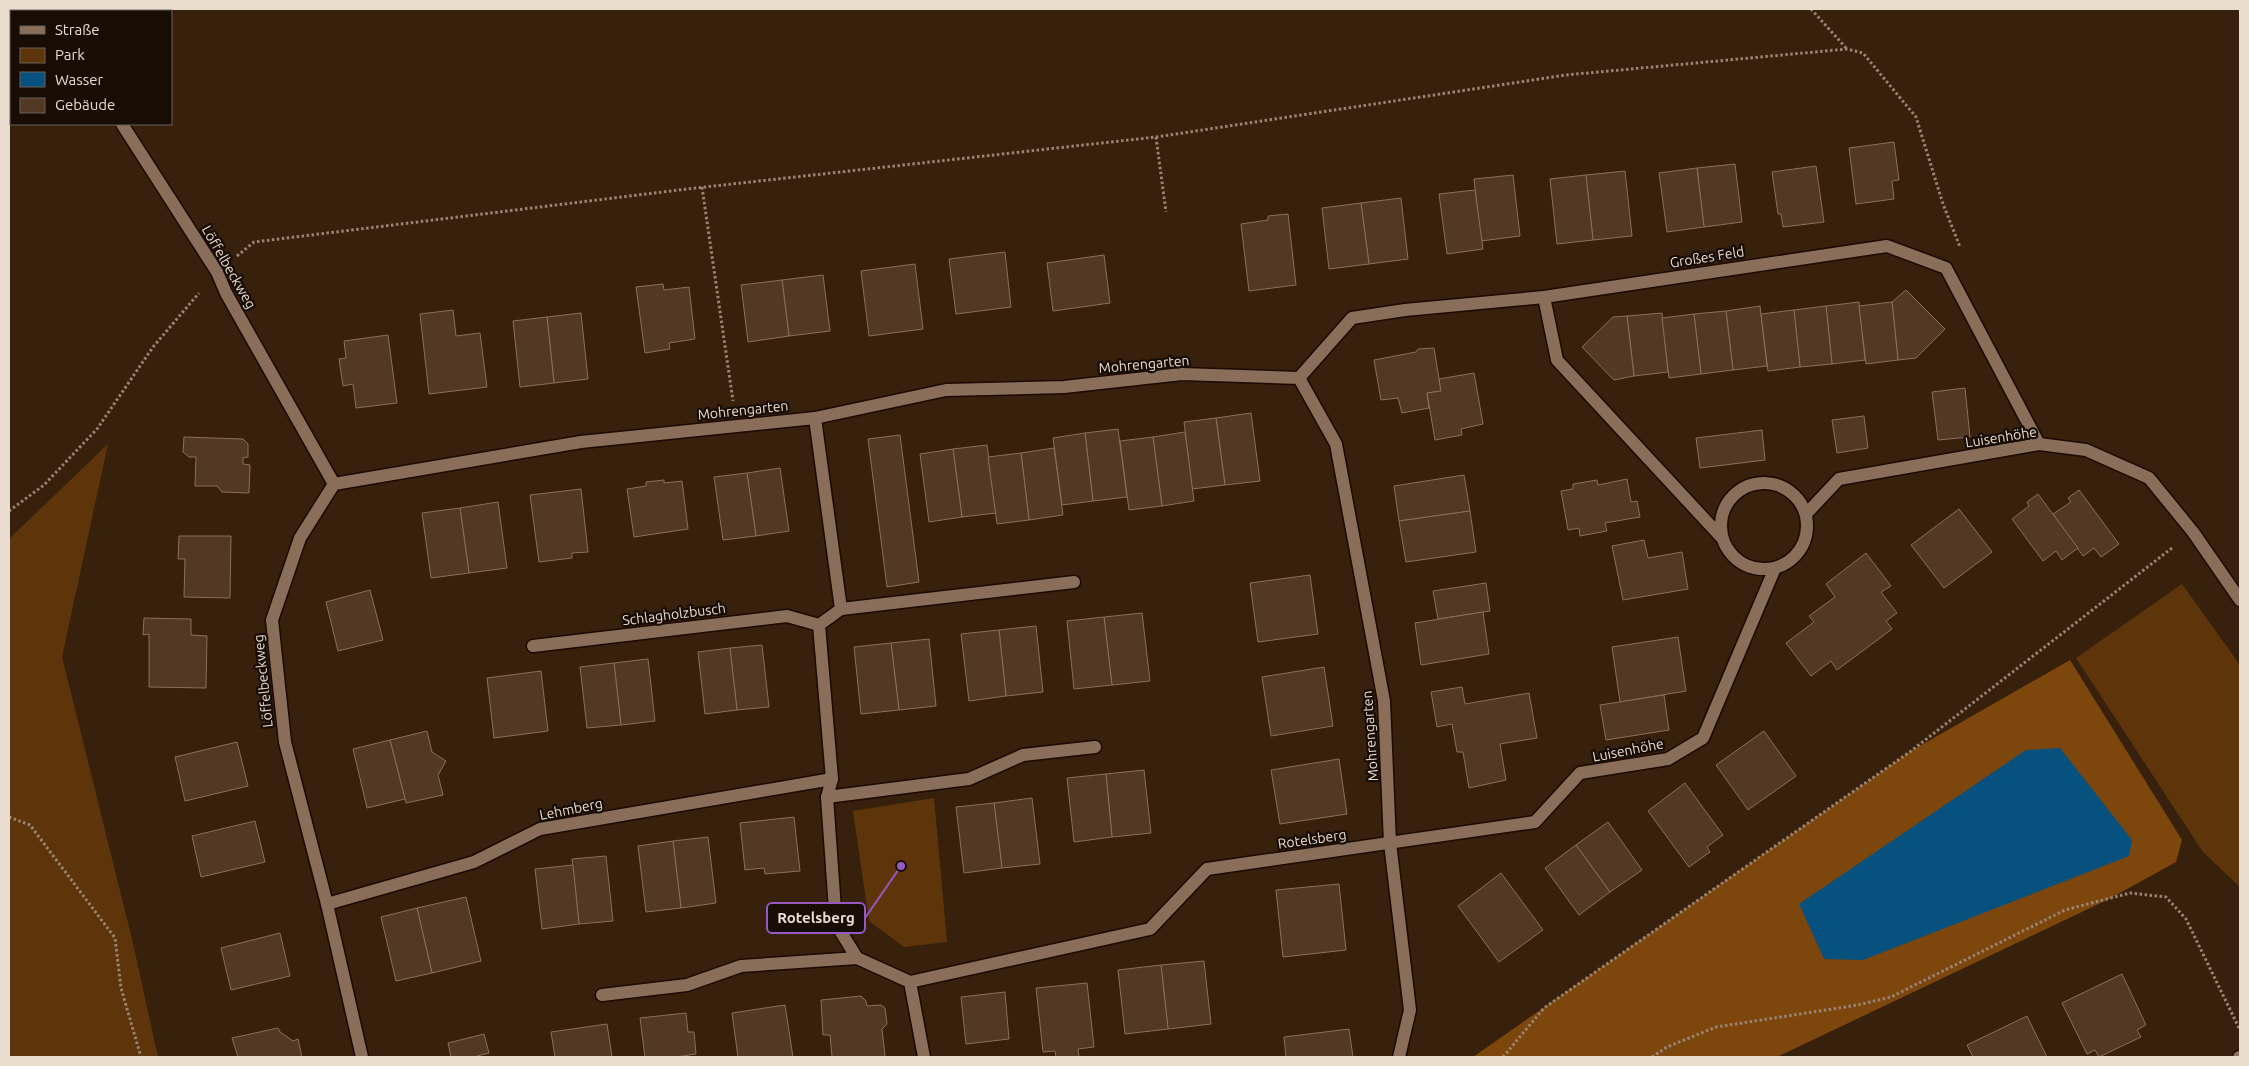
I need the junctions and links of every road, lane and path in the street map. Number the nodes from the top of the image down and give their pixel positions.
1 (1811, 9) edge
2 (1846, 49) junction
3 (123, 125) edge
4 (1156, 137) junction
5 (702, 187) junction
6 (1166, 212) dead end
7 (1946, 268) junction
8 (217, 272) junction
9 (1544, 297) junction
10 (1299, 378) junction
11 (815, 418) junction
12 (736, 426) junction
13 (2038, 444) junction
14 (334, 484) junction
15 (9, 511) edge
16 (1806, 514) junction
17 (2193, 532) junction
18 (1722, 538) junction
19 (1775, 568) junction
20 (1074, 582) dead end
21 (2240, 600) edge
22 (841, 609) junction
23 (819, 625) junction
24 (533, 646) dead end
25 (1095, 747) dead end
26 (832, 779) junction
27 (826, 797) junction
28 (9, 817) edge
29 (1390, 843) junction
30 (327, 904) junction
31 (857, 958) junction
32 (910, 982) junction
33 (602, 995) dead end
34 (2240, 1030) edge
35 (141, 1057) edge
36 (362, 1057) edge
37 (924, 1057) edge
38 (1399, 1057) edge
39 (1503, 1057) edge
40 (1652, 1057) edge

1 - 2 path
2 - 4 path
2 - 7 path
3 - 8 street, Löffelbeckweg
4 - 5 path
4 - 6 path
5 - 8 path
5 - 12 path
7 - 9 street, Großes Feld
7 - 13 street
8 - 14 street, Löffelbeckweg
8 - 15 path
9 - 10 street, Großes Feld
9 - 18 street
10 - 11 street, Mohrengarten
10 - 29 street, Mohrengarten
11 - 12 street, Mohrengarten
11 - 22 street
12 - 14 street, Mohrengarten
13 - 16 street, Luisenhöhe
13 - 17 street, Luisenhöhe
14 - 30 street, Löffelbeckweg
16 - 18 street
16 - 19 street
17 - 21 street, Luisenhöhe
17 - 39 path
18 - 19 street
19 - 29 street, Luisenhöhe
20 - 22 street
22 - 23 street
23 - 24 street, Schlagholzbusch
23 - 26 street
25 - 27 street
26 - 27 street
26 - 30 street, Lehmberg
27 - 31 street
28 - 35 path
29 - 32 street, Rotelsberg
29 - 38 street, Mohrengarten
30 - 36 street, Löffelbeckweg
31 - 32 street
31 - 33 street
32 - 37 street
34 - 40 path

